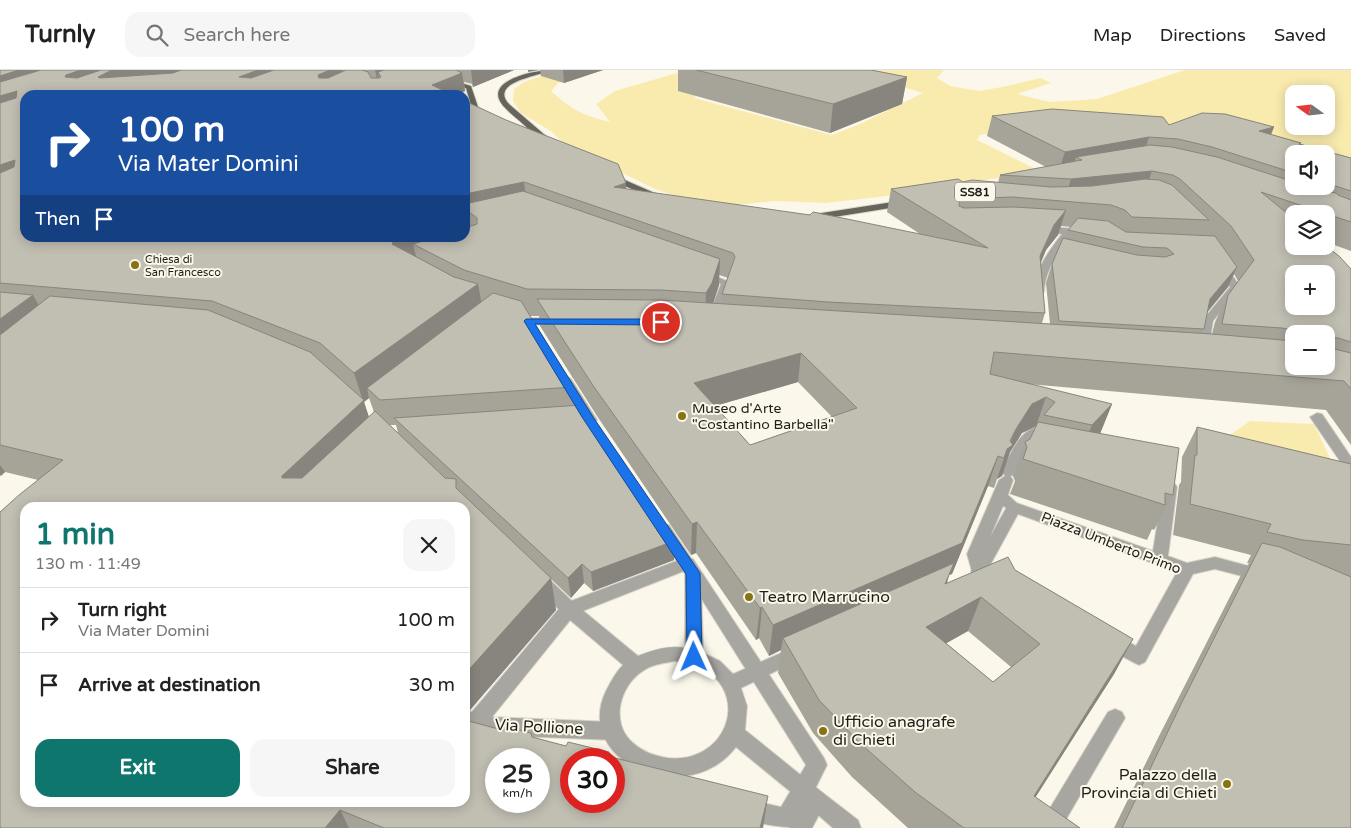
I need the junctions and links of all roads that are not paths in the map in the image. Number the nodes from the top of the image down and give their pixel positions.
1 (548, 70) edge
2 (441, 80) edge
3 (470, 90) edge
4 (470, 90) edge
5 (494, 127) edge
6 (540, 147) edge
7 (599, 172) edge
8 (669, 201) edge
9 (914, 201) edge
10 (799, 218) edge
11 (1032, 228) edge
12 (1068, 232) junction
13 (1094, 234) edge
14 (1215, 254) edge
15 (691, 270) edge
16 (1040, 301) edge
17 (503, 313) edge
18 (529, 321) junction
19 (567, 322) edge
20 (711, 325) edge
21 (539, 337) edge
22 (1199, 356) edge
23 (558, 369) edge
24 (588, 417) junction
25 (1317, 417) dead end
26 (568, 418) edge
27 (1035, 432) edge
28 (599, 433) edge
29 (1020, 448) junction
30 (1038, 452) edge
31 (1351, 467) edge
32 (1171, 472) edge
33 (1000, 496) junction
34 (1014, 508) junction
35 (657, 520) edge
36 (1160, 558) junction
37 (686, 563) junction
38 (528, 569) edge
39 (1187, 569) junction
40 (979, 571) junction
41 (961, 579) edge
42 (1278, 579) edge
43 (569, 609) junction
44 (810, 648) edge
45 (694, 657) junction
46 (636, 665) junction
47 (757, 672) junction
48 (730, 684) junction
49 (1116, 718) dead end
50 (470, 727) edge
51 (470, 729) edge
52 (470, 730) edge
53 (613, 731) junction
54 (734, 733) junction
55 (494, 745) edge
56 (809, 795) junction
57 (728, 805) edge
58 (800, 828) edge
59 (850, 828) edge
60 (1049, 828) edge

1 - 6 main road
2 - 3 main road
4 - 5 main road
7 - 8 main road
9 - 10 main road
11 - 12 street
12 - 13 street
12 - 16 street
14 - 22 street
15 - 20 street
17 - 18 street
18 - 19 street
18 - 21 street
23 - 24 street
24 - 26 street
24 - 28 street
25 - 31 street
27 - 29 street
29 - 30 street
29 - 33 street
32 - 36 street
33 - 34 street
33 - 40 street
34 - 36 street, Piazza Umberto Primo
34 - 40 street
35 - 37 street
36 - 39 street, Piazza Umberto Primo
37 - 43 street
37 - 45 street
37 - 47 street
38 - 43 street
39 - 40 street, Piazza Umberto Primo
39 - 42 street
40 - 41 street
43 - 46 street
43 - 50 street
44 - 47 street
45 - 46 street
45 - 48 street
46 - 53 street
47 - 48 street
47 - 56 street
48 - 54 street
49 - 60 street
51 - 53 street, Via Pollione
52 - 55 street
53 - 54 street
54 - 56 street
56 - 57 street
56 - 58 street
56 - 59 street

